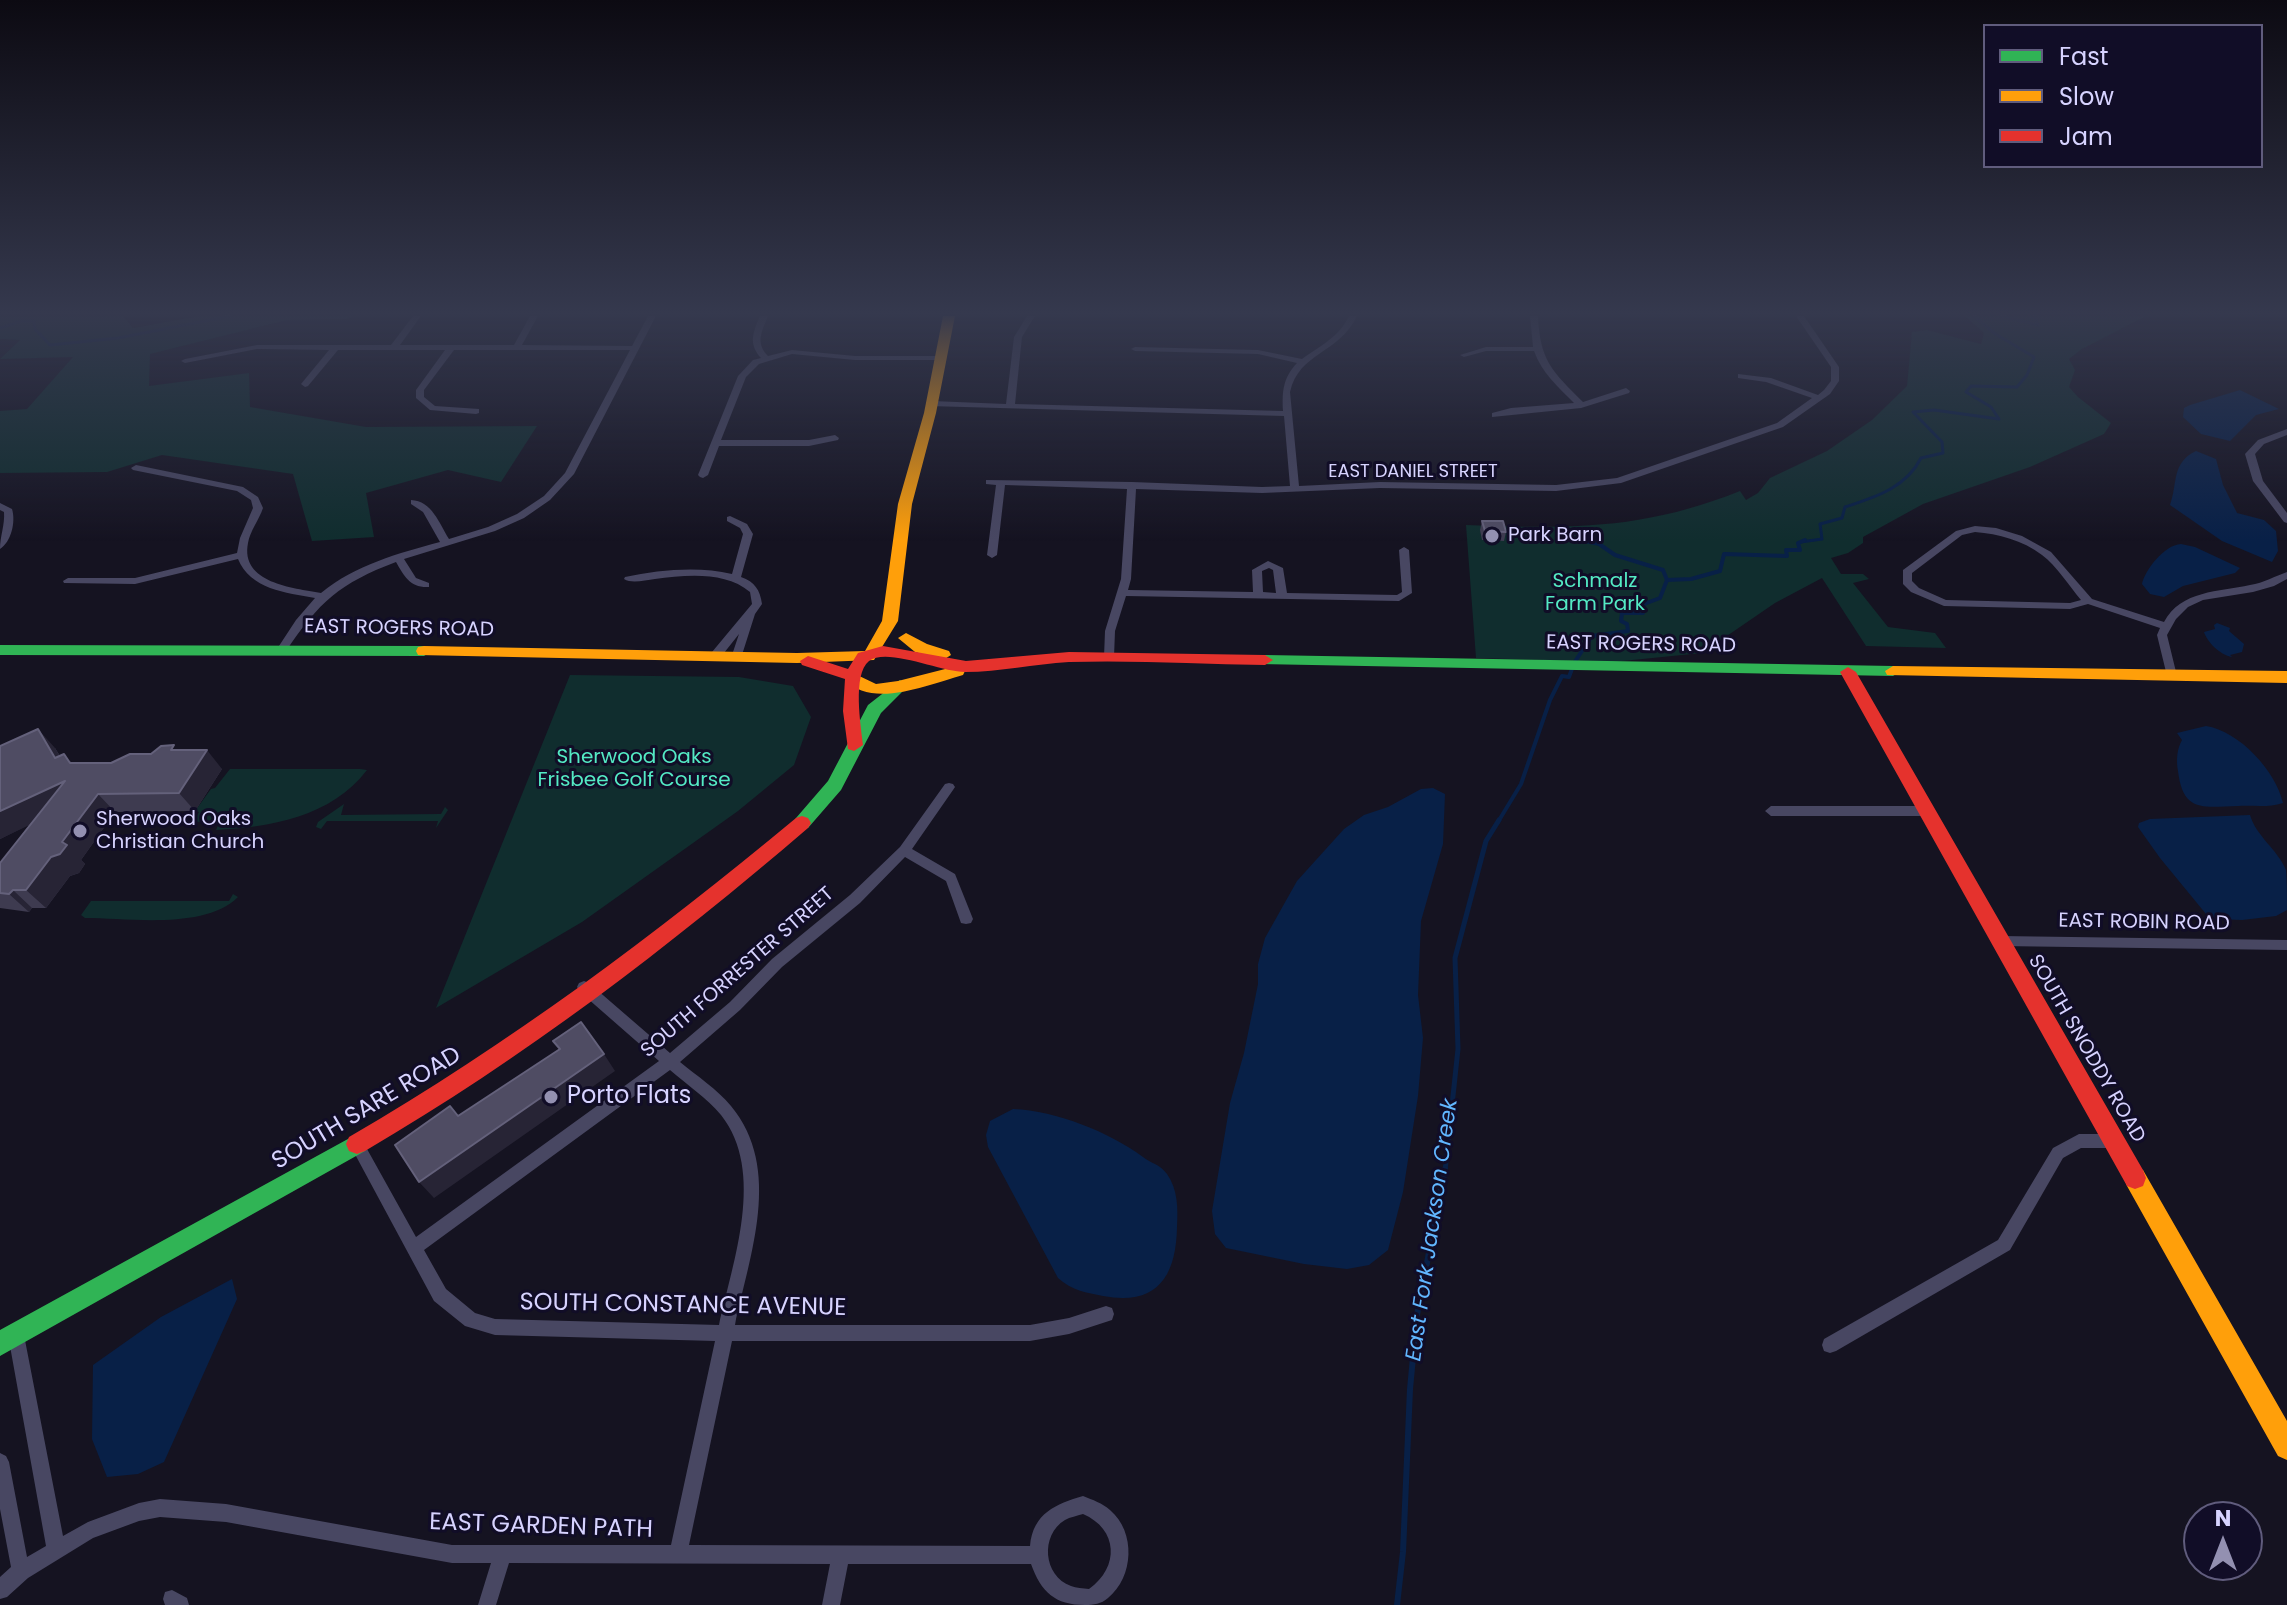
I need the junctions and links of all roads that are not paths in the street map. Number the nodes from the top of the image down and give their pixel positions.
1 (420, 391) edge
2 (612, 391) edge
3 (736, 391) edge
4 (935, 391) edge
5 (1012, 391) edge
6 (1288, 391) edge
7 (1566, 391) edge
8 (1626, 391) dead end
9 (1799, 391) edge
10 (1826, 391) edge
11 (1819, 398) junction
12 (932, 404) junction
13 (1581, 405) junction
14 (1010, 407) junction
15 (476, 411) dead end
16 (1288, 414) junction
17 (1495, 415) dead end
18 (2287, 432) edge
19 (835, 438) dead end
20 (715, 443) junction
21 (136, 468) dead end
22 (703, 475) dead end
23 (989, 482) dead end
24 (1001, 483) junction
25 (1132, 485) junction
26 (1295, 490) junction
27 (414, 502) dead end
28 (0, 506) edge
29 (730, 519) dead end
30 (2287, 520) edge
31 (446, 543) junction
32 (0, 546) edge
33 (1404, 550) dead end
34 (241, 555) junction
35 (992, 555) dead end
36 (399, 559) junction
37 (2287, 575) edge
38 (736, 577) junction
39 (629, 579) dead end
40 (68, 581) dead end
41 (425, 585) dead end
42 (1123, 593) junction
43 (322, 596) junction
44 (1258, 596) junction
45 (1282, 597) junction
46 (893, 599) junction
47 (2088, 601) junction
48 (750, 615) junction
49 (888, 625) junction
50 (2165, 626) junction
51 (282, 649) junction
52 (0, 650) edge
53 (909, 651) junction
54 (870, 654) junction
55 (716, 655) junction
56 (737, 655) junction
57 (836, 655) junction
58 (1109, 657) junction
59 (797, 658) junction
60 (1018, 659) junction
61 (995, 662) junction
62 (1848, 672) junction
63 (2172, 676) junction
64 (2287, 677) edge
65 (852, 678) junction
66 (902, 685) junction
67 (854, 745) junction
68 (949, 787) dead end
69 (1771, 811) dead end
70 (1927, 811) junction
71 (904, 850) junction
72 (966, 919) dead end
73 (2000, 941) junction
74 (2287, 945) edge
75 (587, 990) junction
76 (672, 1060) junction
77 (2113, 1141) junction
78 (357, 1145) junction
79 (413, 1249) junction
80 (1106, 1314) dead end
81 (724, 1333) junction
82 (5, 1338) edge
83 (1830, 1345) dead end
84 (2287, 1447) edge
85 (0, 1462) edge
86 (56, 1549) junction
87 (503, 1554) junction
88 (841, 1554) junction
89 (678, 1555) junction
90 (1037, 1555) junction
91 (21, 1571) junction
92 (0, 1590) edge
93 (1078, 1603) edge
94 (487, 1605) edge
95 (831, 1605) edge

1 - 15 street
2 - 31 street
3 - 20 street
4 - 12 main road
5 - 14 street
6 - 16 street
7 - 13 street
8 - 13 street
9 - 11 street
10 - 11 street
11 - 26 street, EAST DANIEL STREET
12 - 14 street
12 - 46 main road
13 - 17 street
14 - 16 street
16 - 26 street
18 - 30 street
19 - 20 street
20 - 22 street
21 - 34 street
23 - 24 street, EAST DANIEL STREET
24 - 25 street, EAST DANIEL STREET
24 - 35 street
25 - 26 street, EAST DANIEL STREET
25 - 42 street
27 - 31 street
28 - 32 street
29 - 38 street
31 - 36 street
33 - 45 street
34 - 40 street
34 - 43 street
36 - 41 street
36 - 43 street
37 - 50 street
38 - 39 street
38 - 48 street
42 - 44 street
42 - 58 street
43 - 51 street
44 - 45 street
44 - 45 street
46 - 49 main road
46 - 53 main road
47 - 47 street
47 - 50 street
48 - 55 street
48 - 56 street
49 - 54 main road
49 - 57 main road
50 - 63 street
51 - 52 main road, EAST ROGERS ROAD
51 - 55 main road, EAST ROGERS ROAD
53 - 54 main road, EAST ROGERS ROAD
53 - 60 main road
53 - 61 main road, EAST ROGERS ROAD
53 - 66 main road
54 - 57 main road, EAST ROGERS ROAD
54 - 65 main road
55 - 56 main road, EAST ROGERS ROAD
56 - 59 main road, EAST ROGERS ROAD
57 - 59 main road, EAST ROGERS ROAD
58 - 60 main road, EAST ROGERS ROAD
58 - 62 main road, EAST ROGERS ROAD
59 - 65 main road, EAST ROGERS ROAD
60 - 61 main road, EAST ROGERS ROAD
61 - 66 main road, EAST ROGERS ROAD
62 - 63 main road, EAST ROGERS ROAD
62 - 70 main road, SOUTH SNODDY ROAD
63 - 64 main road, EAST ROGERS ROAD
65 - 66 main road, EAST ROGERS ROAD
65 - 67 main road, SOUTH SARE ROAD
66 - 67 main road, SOUTH SARE ROAD
67 - 75 main road, SOUTH SARE ROAD
68 - 71 street, SOUTH FORRESTER STREET
69 - 70 street
70 - 73 main road, SOUTH SNODDY ROAD
71 - 72 street
71 - 76 street, SOUTH FORRESTER STREET
73 - 74 street, EAST ROBIN ROAD
73 - 77 main road, SOUTH SNODDY ROAD
75 - 76 street
75 - 78 main road, SOUTH SARE ROAD
75 - 82 main road, SOUTH SARE ROAD
76 - 79 street, SOUTH FORRESTER STREET
76 - 81 street
77 - 83 street
77 - 84 main road, SOUTH SNODDY ROAD
78 - 79 street, SOUTH CONSTANCE AVENUE
78 - 82 main road, SOUTH SARE ROAD
79 - 81 street, SOUTH CONSTANCE AVENUE
80 - 81 street, SOUTH CONSTANCE AVENUE
81 - 89 street
82 - 86 street
85 - 91 street
86 - 87 street, EAST GARDEN PATH
86 - 91 street, EAST GARDEN PATH
87 - 89 street, EAST GARDEN PATH
87 - 94 street
88 - 89 street, EAST GARDEN PATH
88 - 90 street, EAST GARDEN PATH
88 - 95 street
90 - 93 street
90 - 93 street
91 - 92 street, EAST GARDEN PATH

